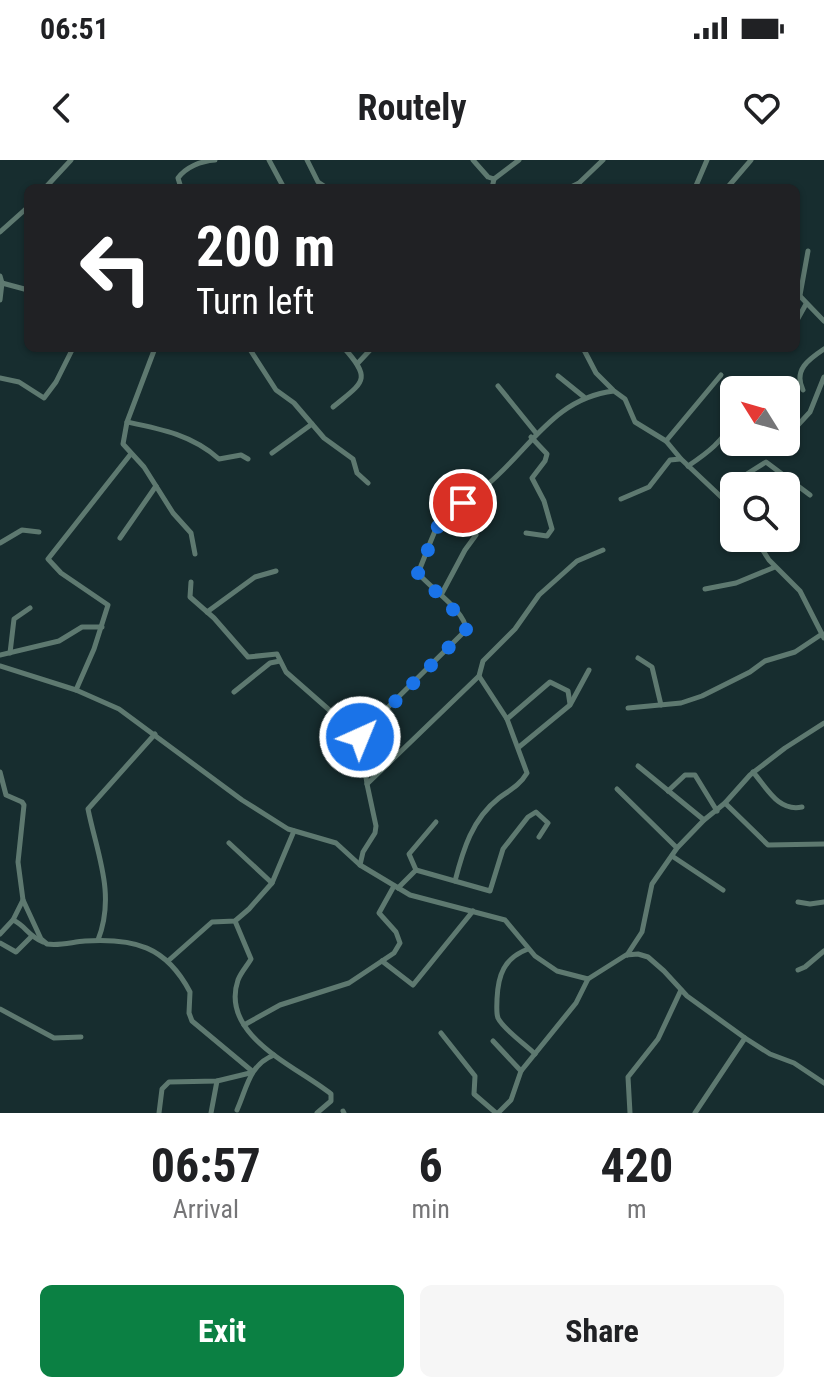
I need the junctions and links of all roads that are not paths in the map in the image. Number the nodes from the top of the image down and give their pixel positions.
1 (71, 160) edge
2 (215, 160) edge
3 (269, 160) edge
4 (307, 160) edge
5 (473, 160) edge
6 (519, 160) edge
7 (603, 160) edge
8 (707, 160) edge
9 (751, 160) edge
10 (494, 179) junction
11 (49, 184) edge
12 (180, 184) edge
13 (282, 184) edge
14 (321, 184) edge
15 (493, 184) edge
16 (577, 184) edge
17 (697, 184) edge
18 (730, 184) edge
19 (24, 212) edge
20 (0, 232) edge
21 (808, 251) dead end
22 (0, 276) edge
23 (2, 283) junction
24 (800, 285) edge
25 (24, 289) edge
26 (800, 296) edge
27 (0, 300) edge
28 (806, 303) junction
29 (800, 314) edge
30 (824, 320) edge
31 (824, 349) edge
32 (71, 352) edge
33 (153, 352) edge
34 (252, 352) edge
35 (347, 352) edge
36 (368, 352) edge
37 (585, 352) edge
38 (357, 364) junction
39 (721, 375) dead end
40 (558, 376) dead end
41 (824, 377) edge
42 (0, 378) edge
43 (498, 386) dead end
44 (803, 390) dead end
45 (614, 391) junction
46 (585, 397) junction
47 (333, 407) dead end
48 (127, 422) junction
49 (800, 423) edge
50 (312, 424) junction
51 (533, 435) junction
52 (720, 439) edge
53 (666, 441) junction
54 (272, 453) dead end
55 (130, 455) junction
56 (248, 459) dead end
57 (681, 459) junction
58 (688, 466) junction
59 (750, 472) edge
60 (779, 472) edge
61 (368, 483) dead end
62 (157, 485) junction
63 (800, 488) edge
64 (720, 494) edge
65 (810, 495) dead end
66 (621, 499) dead end
67 (39, 532) dead end
68 (526, 533) dead end
69 (476, 535) dead end
70 (120, 538) dead end
71 (0, 543) edge
72 (603, 550) dead end
73 (765, 552) edge
74 (195, 554) dead end
75 (775, 567) junction
76 (276, 571) dead end
77 (191, 582) dead end
78 (705, 589) dead end
79 (441, 595) junction
80 (30, 608) dead end
81 (207, 612) junction
82 (102, 627) junction
83 (823, 636) edge
84 (10, 653) junction
85 (0, 655) edge
86 (638, 658) dead end
87 (280, 661) junction
88 (0, 666) edge
89 (589, 670) dead end
90 (479, 676) junction
91 (76, 690) junction
92 (234, 692) dead end
93 (570, 705) junction
94 (661, 705) junction
95 (628, 708) dead end
96 (507, 719) junction
97 (824, 723) edge
98 (155, 734) junction
99 (360, 737) junction
100 (519, 747) junction
101 (638, 766) dead end
102 (0, 772) edge
103 (753, 772) junction
104 (367, 784) junction
105 (617, 789) dead end
106 (668, 791) junction
107 (725, 803) junction
108 (802, 807) dead end
109 (717, 811) junction
110 (704, 820) junction
111 (436, 822) dead end
112 (294, 831) junction
113 (539, 837) dead end
114 (229, 843) dead end
115 (824, 844) edge
116 (677, 848) junction
117 (672, 856) junction
118 (360, 865) junction
119 (416, 870) junction
120 (455, 881) junction
121 (272, 883) junction
122 (396, 887) junction
123 (723, 890) dead end
124 (23, 900) junction
125 (798, 902) dead end
126 (824, 902) edge
127 (473, 911) junction
128 (13, 920) junction
129 (235, 921) junction
130 (0, 934) edge
131 (31, 937) junction
132 (98, 941) junction
133 (44, 942) junction
134 (0, 943) edge
135 (528, 949) junction
136 (824, 951) edge
137 (626, 955) junction
138 (168, 961) junction
139 (382, 961) junction
140 (798, 970) dead end
141 (588, 979) junction
142 (681, 990) junction
143 (0, 1009) edge
144 (244, 1025) junction
145 (441, 1033) dead end
146 (81, 1037) dead end
147 (745, 1038) junction
148 (493, 1041) dead end
149 (274, 1054) junction
150 (535, 1054) junction
151 (521, 1071) junction
152 (251, 1072) junction
153 (217, 1081) junction
154 (824, 1083) edge
155 (237, 1110) dead end
156 (159, 1113) edge
157 (211, 1113) edge
158 (317, 1113) edge
159 (497, 1113) edge
160 (630, 1113) edge
161 (695, 1113) edge

1 - 11 street
2 - 12 street
3 - 13 street
4 - 14 street
5 - 10 street
6 - 10 street
7 - 16 street
8 - 17 street
9 - 18 street
10 - 15 street
19 - 20 street
21 - 24 street
22 - 23 street
23 - 25 street
23 - 27 street
26 - 28 street
28 - 29 street
28 - 30 street
31 - 44 street
32 - 42 street
33 - 48 street
34 - 50 street
35 - 38 street
36 - 38 street
37 - 45 street
38 - 47 street
39 - 53 street
40 - 46 street
41 - 49 street
43 - 51 street
45 - 46 street
45 - 53 street
46 - 51 street
48 - 55 street
48 - 56 street
50 - 54 street
50 - 61 street
51 - 68 street
51 - 79 street
52 - 58 street
53 - 57 street
55 - 62 street
55 - 82 street
57 - 58 street
57 - 66 street
58 - 64 street
59 - 60 street
62 - 70 street
62 - 74 street
63 - 65 street
67 - 71 street
69 - 79 street
72 - 90 street
73 - 75 street
75 - 78 street
75 - 83 street
76 - 81 street
77 - 81 street
79 - 99 street
80 - 84 street
81 - 87 street
82 - 84 street
82 - 91 street
83 - 94 street
84 - 85 street
86 - 94 street
87 - 92 street
87 - 99 street
88 - 91 street
89 - 93 street
90 - 96 street
90 - 104 street
91 - 98 street
93 - 96 street
93 - 100 street
94 - 95 street
96 - 100 street
97 - 103 street
98 - 112 street
98 - 132 street
99 - 104 street
100 - 120 street
101 - 106 street
102 - 124 street
103 - 107 street
103 - 108 street
104 - 118 street
105 - 116 street
106 - 109 street
106 - 110 street
107 - 109 street
107 - 115 street
109 - 110 street
110 - 116 street
111 - 119 street
112 - 118 street
112 - 121 street
113 - 120 street
114 - 121 street
116 - 117 street
117 - 123 street
117 - 137 street
118 - 122 street
119 - 120 street
119 - 122 street
121 - 129 street
122 - 127 street
122 - 139 street
124 - 128 street
124 - 133 street
125 - 126 street
127 - 135 street
127 - 139 street
128 - 130 street
128 - 131 street
129 - 138 street
129 - 144 street
131 - 133 street
131 - 134 street
132 - 133 street
132 - 138 street
135 - 141 street
135 - 150 street
136 - 140 street
137 - 141 street
137 - 142 street
138 - 152 street
139 - 144 street
141 - 150 street
142 - 147 street
142 - 160 street
143 - 146 street
144 - 149 street
145 - 159 street
147 - 154 street
147 - 161 street
148 - 151 street
149 - 152 street
149 - 158 street
150 - 151 street
151 - 159 street
152 - 153 street
152 - 155 street
153 - 156 street
153 - 157 street

